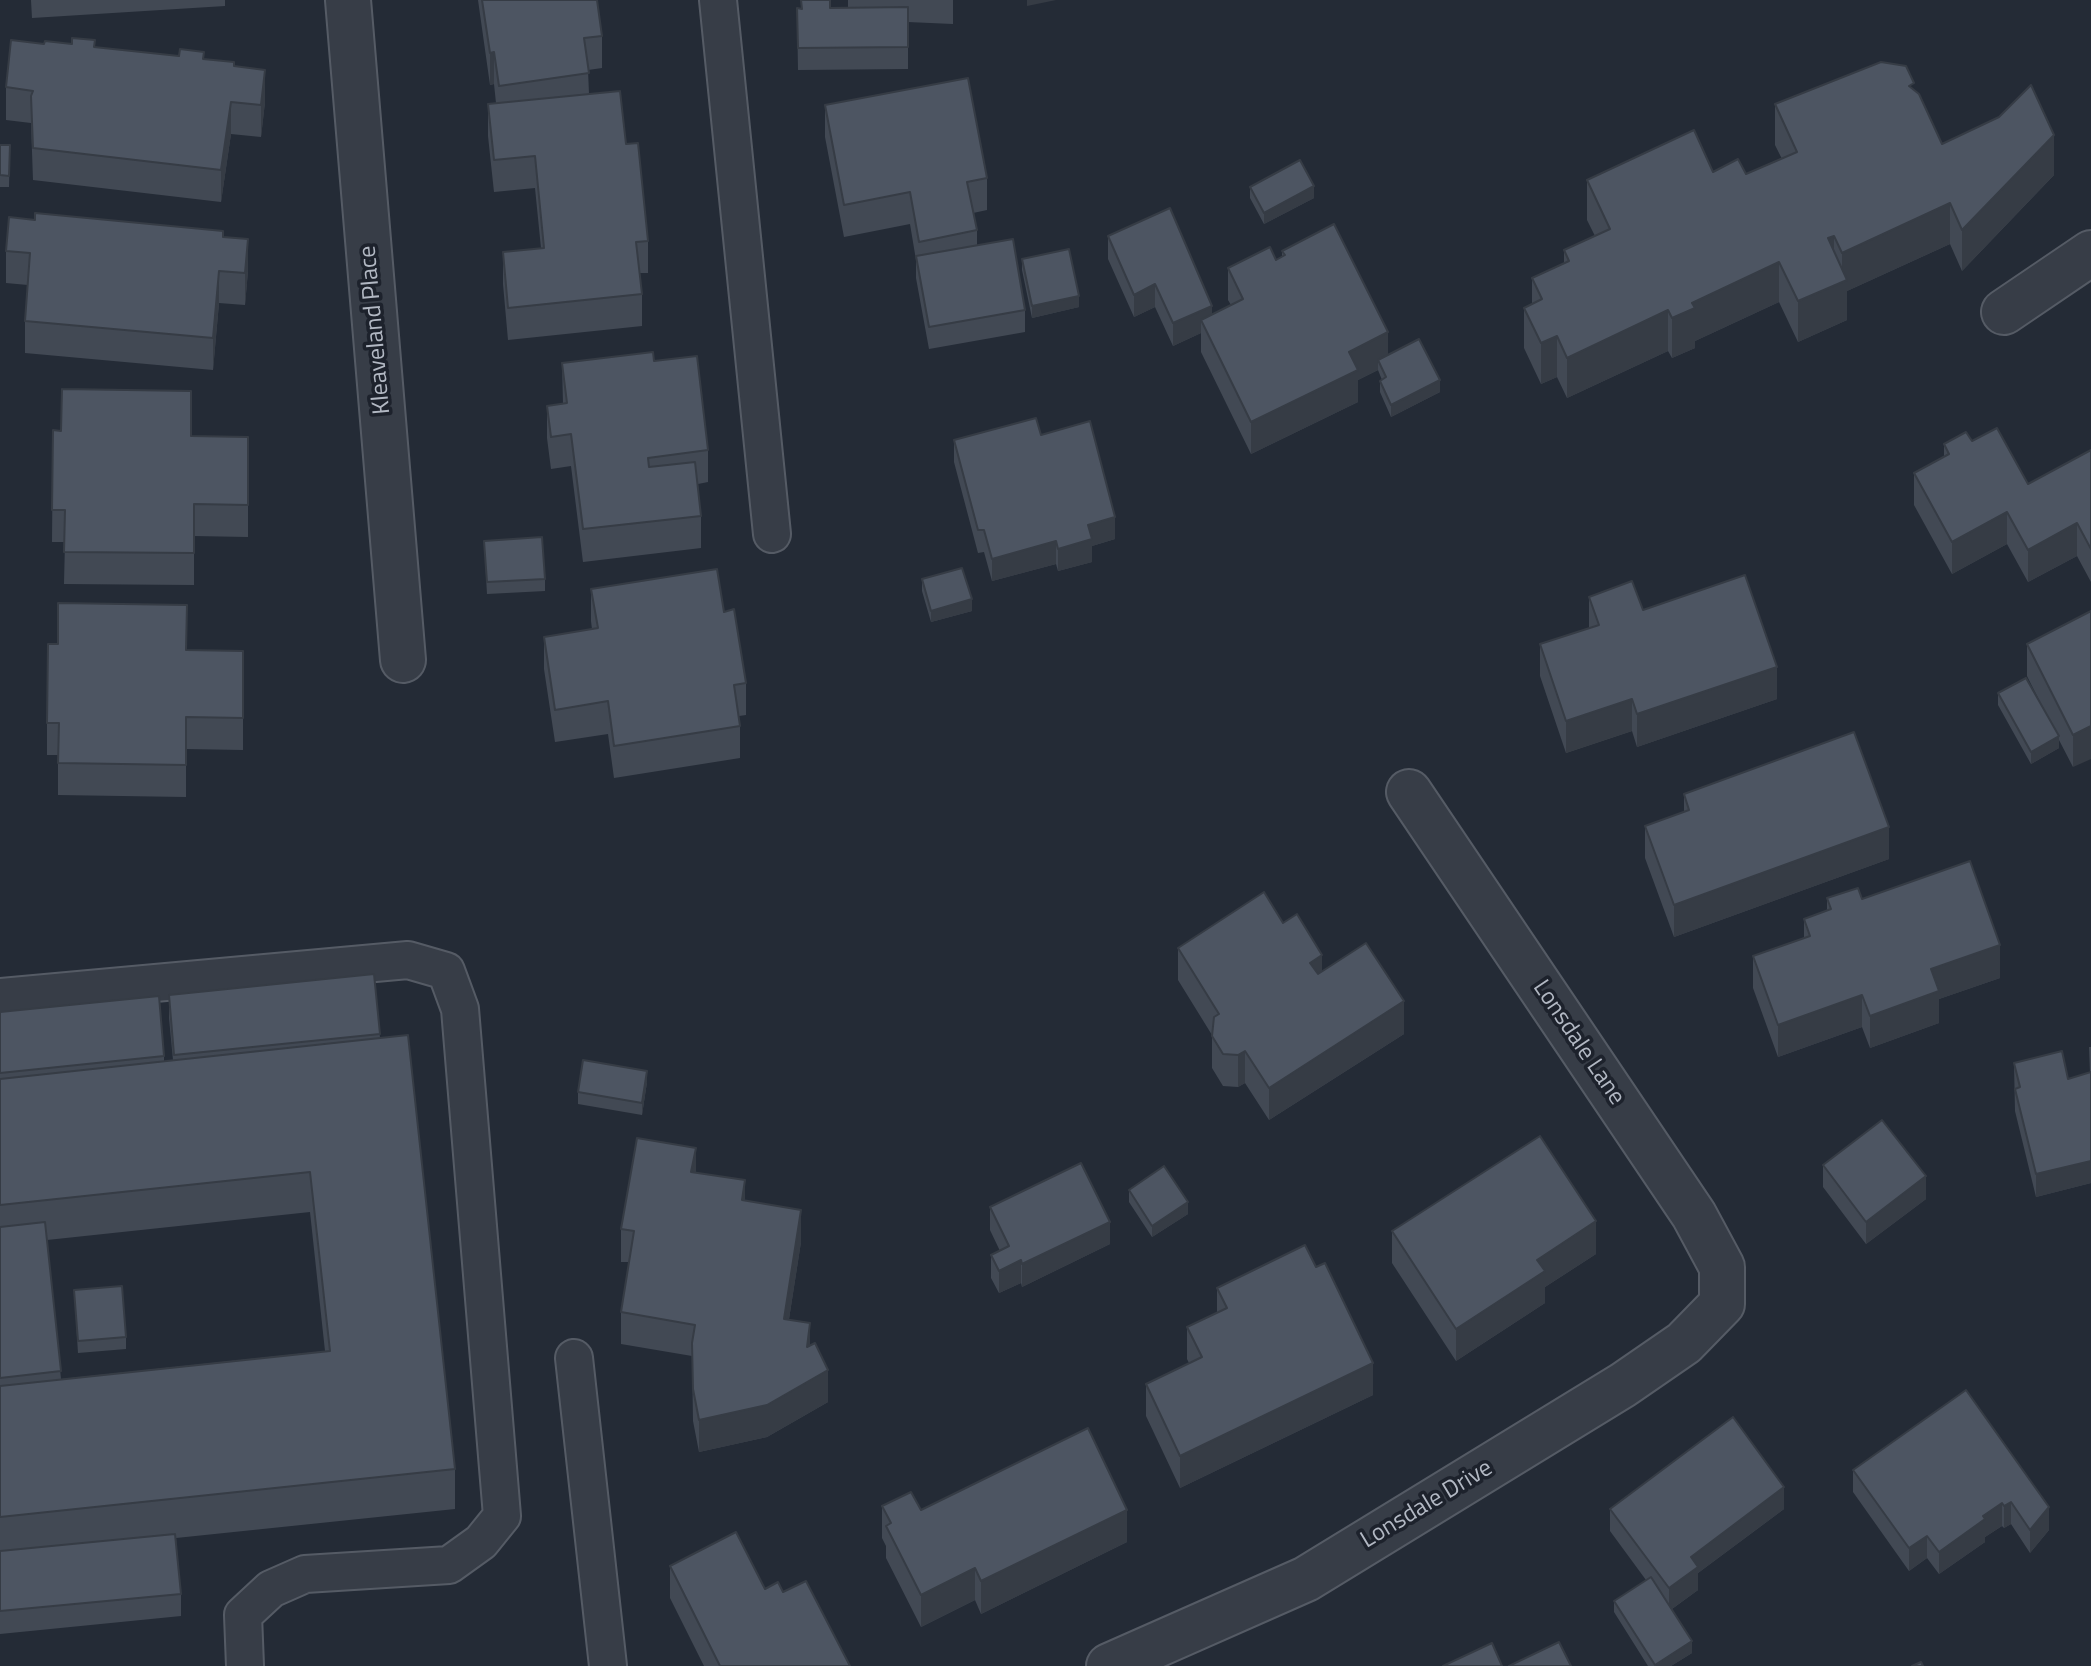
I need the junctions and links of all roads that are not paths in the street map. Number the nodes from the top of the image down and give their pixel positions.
1 (348, 0) edge
2 (718, 0) edge
3 (2091, 253) edge
4 (2004, 312) dead end
5 (772, 534) dead end
6 (403, 660) dead end
7 (1409, 792) dead end
8 (0, 997) edge
9 (1722, 1304) joint
10 (574, 1358) dead end
11 (245, 1666) edge
12 (608, 1666) edge
13 (1109, 1666) edge

1 - 6 street, Kleaveland Place
2 - 5 lane
3 - 4 street
7 - 9 street, Lonsdale Lane
8 - 11 lane
9 - 13 street, Lonsdale Drive
10 - 12 lane

